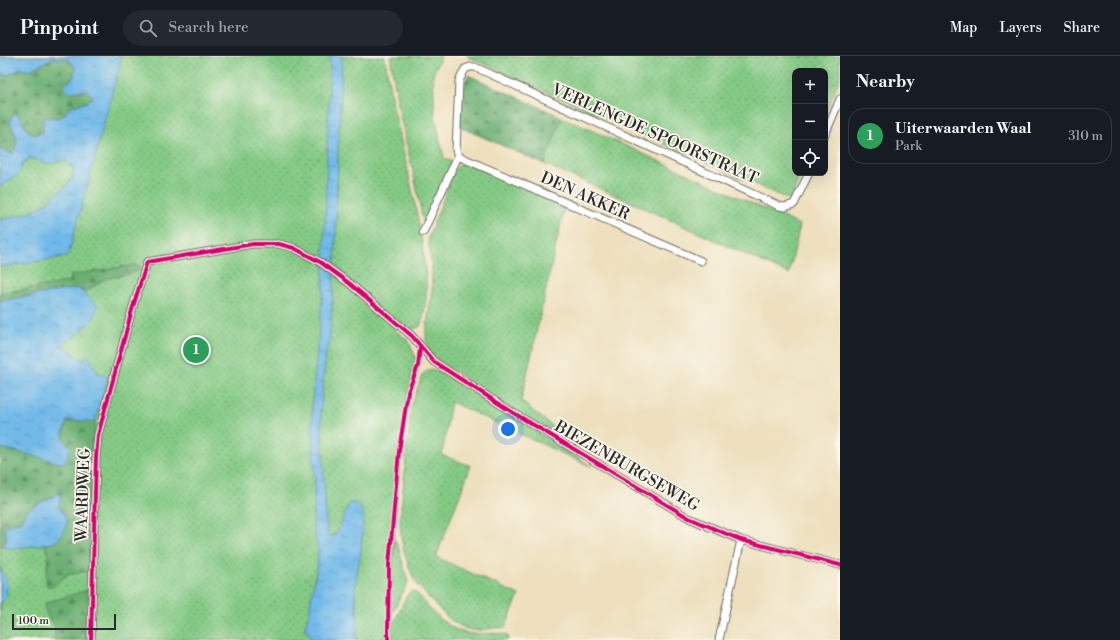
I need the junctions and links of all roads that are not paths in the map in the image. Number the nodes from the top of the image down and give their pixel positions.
1 (840, 99) edge
2 (828, 128) edge
3 (458, 156) junction
4 (808, 176) edge
5 (423, 232) dead end
6 (701, 261) dead end
7 (147, 262) joint
8 (741, 540) junction
9 (840, 565) edge
10 (91, 640) edge
11 (719, 640) edge

1 - 2 street
3 - 4 street, VERLENGDE SPOORSTRAAT
3 - 5 street
3 - 6 street, DEN AKKER
7 - 8 street, BIEZENBURGSEWEG
7 - 10 street, WAARDWEG
8 - 9 street, BIEZENBURGSEWEG
8 - 11 street

